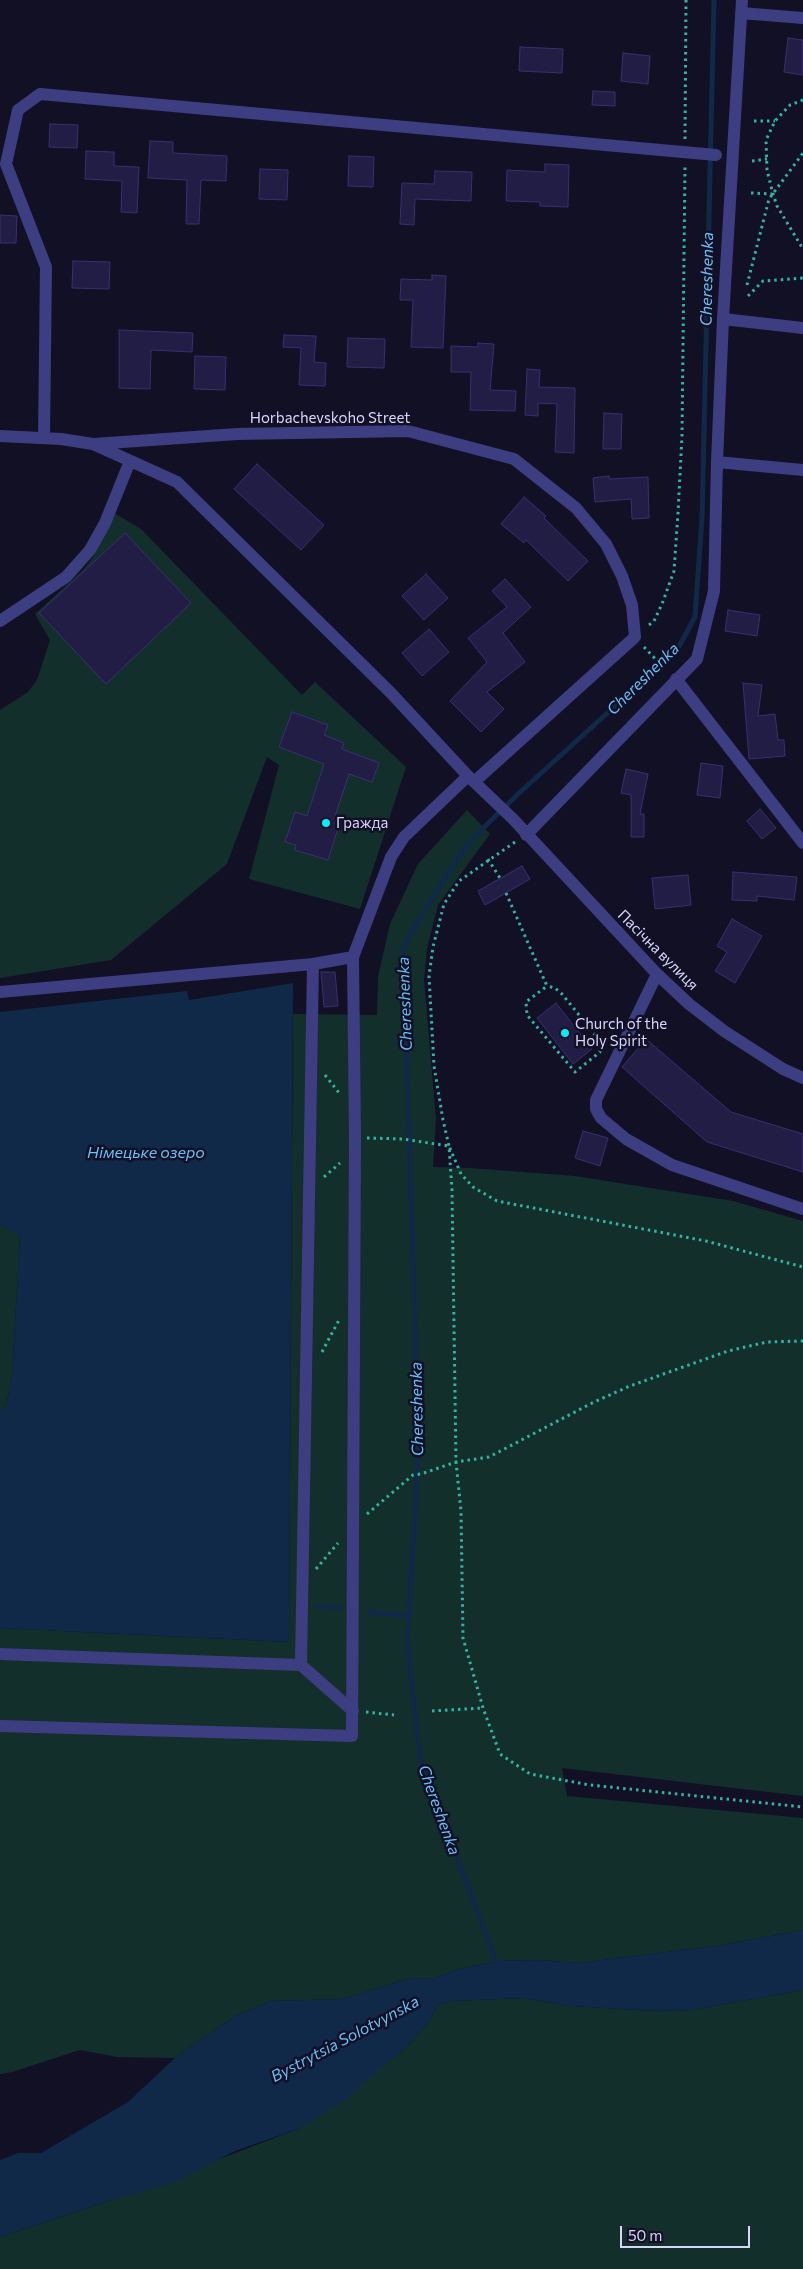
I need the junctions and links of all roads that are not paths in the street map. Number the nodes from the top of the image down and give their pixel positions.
1 (742, 6) edge
2 (803, 18) edge
3 (716, 155) dead end
4 (3, 165) edge
5 (723, 319) junction
6 (803, 328) edge
7 (0, 436) edge
8 (44, 438) junction
9 (93, 444) junction
10 (130, 461) junction
11 (717, 462) junction
12 (803, 470) edge
13 (0, 621) edge
14 (672, 675) junction
15 (471, 779) junction
16 (526, 835) junction
17 (803, 843) edge
18 (353, 957) junction
19 (313, 964) junction
20 (657, 974) junction
21 (0, 992) edge
22 (803, 1078) edge
23 (803, 1209) edge
24 (0, 1654) edge
25 (301, 1665) junction
26 (353, 1711) junction
27 (0, 1726) edge

1 - 2 street
1 - 5 street
3 - 4 street
4 - 8 street
5 - 6 street
5 - 11 street
7 - 8 street
8 - 9 street
9 - 10 street, Пасічна вулиця
9 - 15 street, Horbachevskoho Street
10 - 13 street
10 - 15 street, Пасічна вулиця
11 - 12 street
11 - 14 street
14 - 16 street
14 - 17 street
15 - 16 street, Пасічна вулиця
15 - 18 street
16 - 20 street, Пасічна вулиця
18 - 19 street
18 - 26 street
19 - 21 street
19 - 25 street
20 - 22 street, Пасічна вулиця
20 - 23 street
24 - 25 street
25 - 26 street
26 - 27 street

